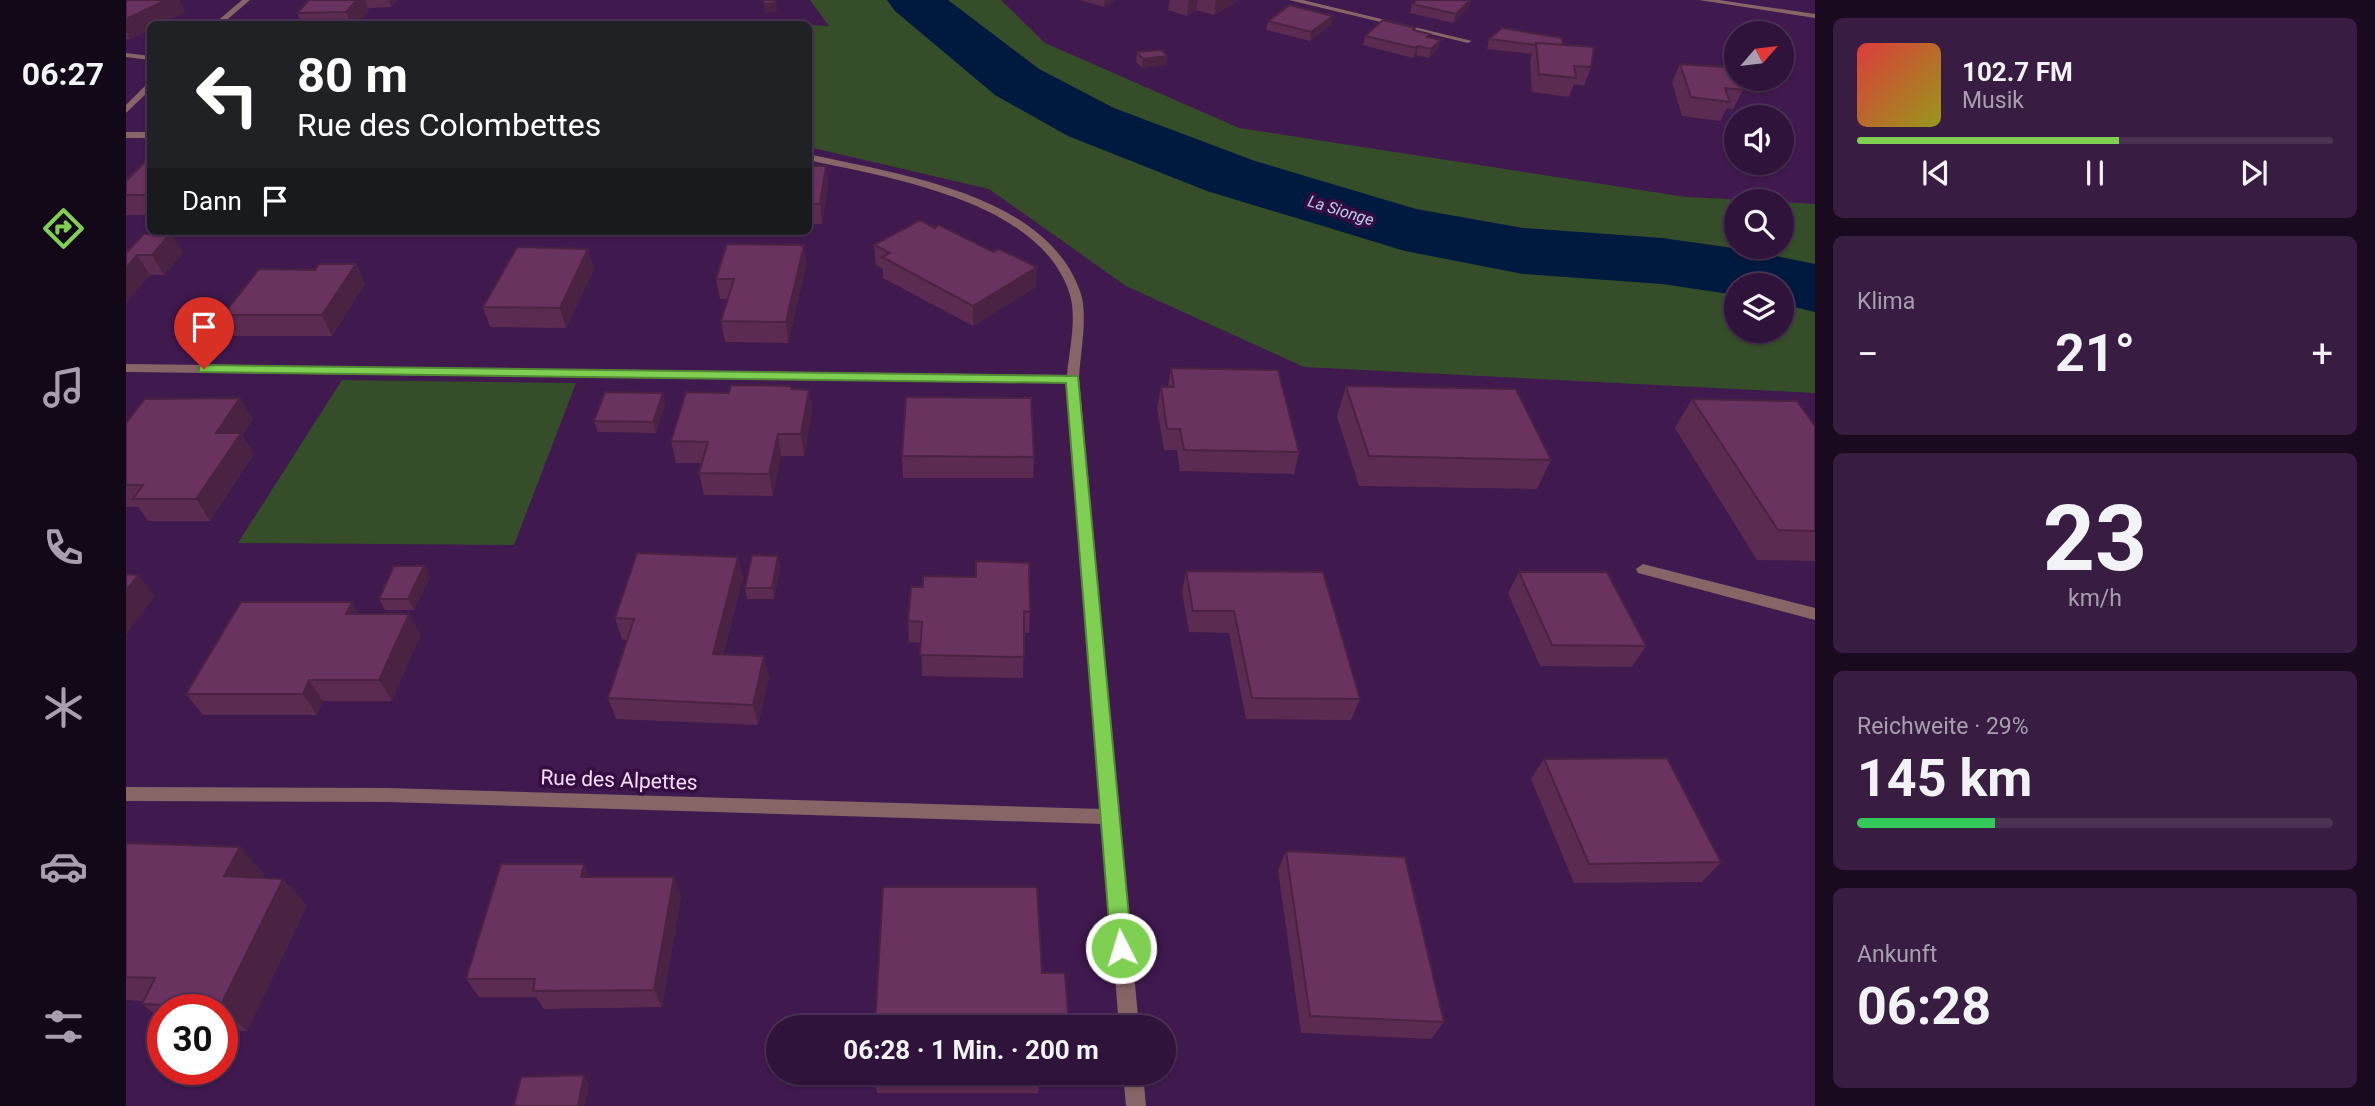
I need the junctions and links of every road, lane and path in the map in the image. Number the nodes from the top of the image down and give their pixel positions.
1 (246, 0) edge
2 (1293, 0) edge
3 (1336, 0) edge
4 (1706, 0) edge
5 (1325, 8) junction
6 (1815, 16) edge
7 (222, 21) edge
8 (1468, 41) dead end
9 (126, 55) edge
10 (147, 58) edge
11 (147, 89) edge
12 (126, 110) edge
13 (126, 135) edge
14 (147, 135) edge
15 (812, 158) edge
16 (126, 368) edge
17 (1073, 379) junction
18 (1643, 569) dead end
19 (1815, 614) edge
20 (126, 794) edge
21 (1110, 817) junction
22 (1128, 1015) edge
23 (1134, 1085) edge
24 (1136, 1106) edge

1 - 7 street
2 - 5 street
3 - 5 street
4 - 6 street
5 - 8 street
9 - 10 street
11 - 12 street
13 - 14 street
15 - 17 street
16 - 17 street
17 - 21 street
18 - 19 street
20 - 21 street, Rue des Alpettes
21 - 22 street
23 - 24 street

